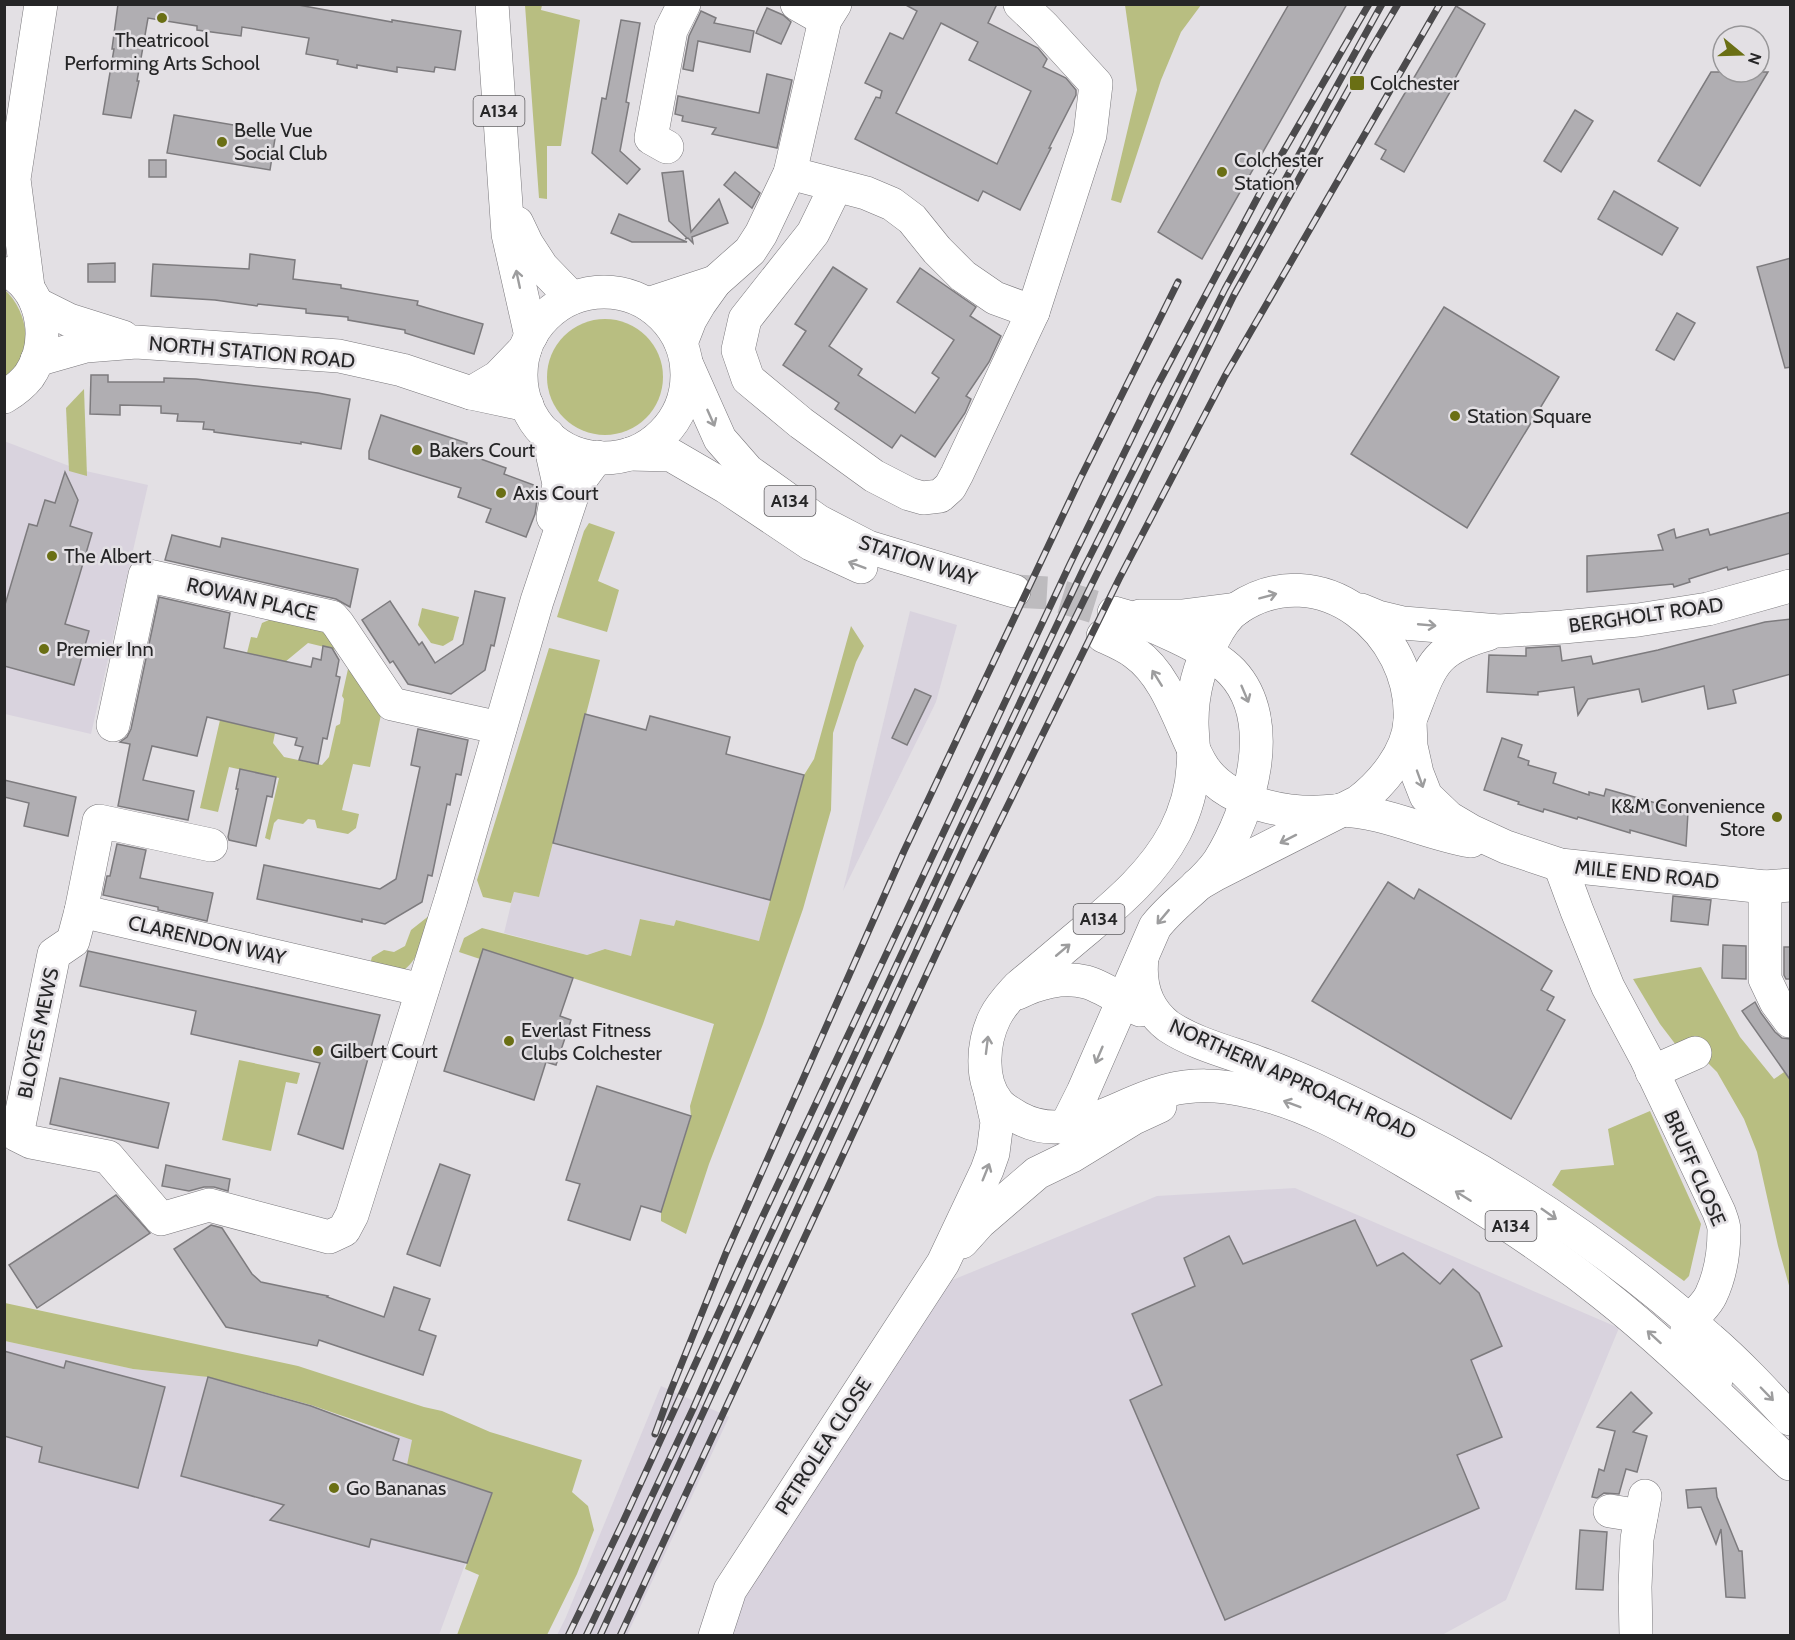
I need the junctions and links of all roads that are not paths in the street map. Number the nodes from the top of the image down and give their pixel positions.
1 (41, 4) edge
2 (492, 4) edge
3 (684, 4) edge
4 (1020, 4) edge
5 (819, 10) edge
6 (667, 147) dead end
7 (790, 174) junction
8 (9, 186) edge
9 (836, 186) junction
10 (505, 200) junction
11 (715, 282) junction
12 (23, 286) edge
13 (572, 298) junction
14 (648, 304) junction
15 (1033, 312) junction
16 (136, 342) junction
17 (528, 343) junction
18 (684, 354) junction
19 (37, 360) junction
20 (471, 393) junction
21 (4, 397) edge
22 (527, 405) junction
23 (548, 435) junction
24 (630, 454) junction
25 (597, 457) junction
26 (1791, 586) edge
27 (537, 601) junction
28 (1351, 606) junction
29 (1114, 621) junction
30 (1220, 631) junction
31 (1499, 631) junction
32 (1410, 722) junction
33 (112, 725) dead end
34 (500, 728) junction
35 (1194, 748) junction
36 (1246, 799) junction
37 (1340, 810) junction
38 (211, 845) dead end
39 (1506, 847) junction
40 (1560, 865) junction
41 (1197, 885) junction
42 (1778, 886) edge
43 (81, 911) junction
44 (1142, 958) junction
45 (422, 990) junction
46 (1122, 1001) junction
47 (1004, 1003) junction
48 (1791, 1021) edge
49 (1169, 1026) junction
50 (1695, 1053) dead end
51 (1652, 1072) junction
52 (1244, 1090) junction
53 (990, 1091) junction
54 (1065, 1128) junction
55 (1037, 1173) junction
56 (943, 1263) junction
57 (1690, 1320) junction
58 (1791, 1419) edge
59 (1743, 1420) junction
60 (1791, 1464) edge
61 (1632, 1508) dead end
62 (715, 1635) edge
63 (1636, 1635) edge

1 - 8 street
2 - 10 street, A134
3 - 6 street
4 - 15 street
5 - 7 street
7 - 9 street
7 - 11 street
8 - 12 street
9 - 15 street
9 - 15 street
10 - 13 street, A134
17 -> 10 street, A134
11 - 14 street
11 - 18 street
12 - 16 street, NORTH STATION ROAD
12 - 19 street
13 - 14 street, A134
13 - 17 street, A134
14 - 18 street, A134
16 - 19 street, NORTH STATION ROAD
16 - 20 street, NORTH STATION ROAD
17 - 20 street
17 - 22 street, A134
18 - 24 street, A134
18 -> 24 street, STATION WAY / A134
19 - 21 street
20 - 22 street, NORTH STATION ROAD
22 - 23 street, A134
23 - 25 street, A134
23 - 27 street
24 - 25 street, A134
25 - 27 street
26 - 31 street, BERGHOLT ROAD
27 - 34 street
30 -> 28 street, A134
28 -> 31 street, BERGHOLT ROAD
28 - 32 street, A134
29 - 30 street, A134
29 - 30 street
35 -> 29 street, A134
30 - 35 street, A134
30 -> 36 street, A134
31 - 32 street, BERGHOLT ROAD
32 - 37 street, A134
32 -> 39 street, MILE END ROAD
33 - 34 street, ROWAN PLACE
34 - 45 street
35 - 36 street, A134
47 -> 35 street, A134
36 - 37 street, A134
36 - 41 street, A134
37 - 39 street, MILE END ROAD
37 -> 41 street, A134
38 - 43 street
39 - 40 street, MILE END ROAD
40 - 42 street, MILE END ROAD
40 - 51 street, BRUFF CLOSE
41 -> 44 street, A134
42 - 48 street
43 - 45 street, CLARENDON WAY
43 - 45 street, BLOYES MEWS
44 - 46 street, A134
44 - 49 street, NORTHERN APPROACH ROAD / A134
46 - 47 street, A134
46 - 49 street, A134
46 -> 54 street, A134
53 -> 47 street, A134
49 -> 57 street, NORTHERN APPROACH ROAD / A134
50 - 51 street
51 - 57 street, BRUFF CLOSE
52 - 54 street, NORTHERN APPROACH ROAD / A134
52 - 55 street, PETROLEA CLOSE
59 -> 52 street, NORTHERN APPROACH ROAD / A134
53 - 54 street, A134
56 -> 53 street, PETROLEA CLOSE
54 - 55 street, PETROLEA CLOSE
55 - 56 street, PETROLEA CLOSE
56 - 62 street, PETROLEA CLOSE
57 -> 58 street, NORTHERN APPROACH ROAD / A134
57 - 59 street
59 - 60 street, NORTHERN APPROACH ROAD / A134
61 - 63 street

